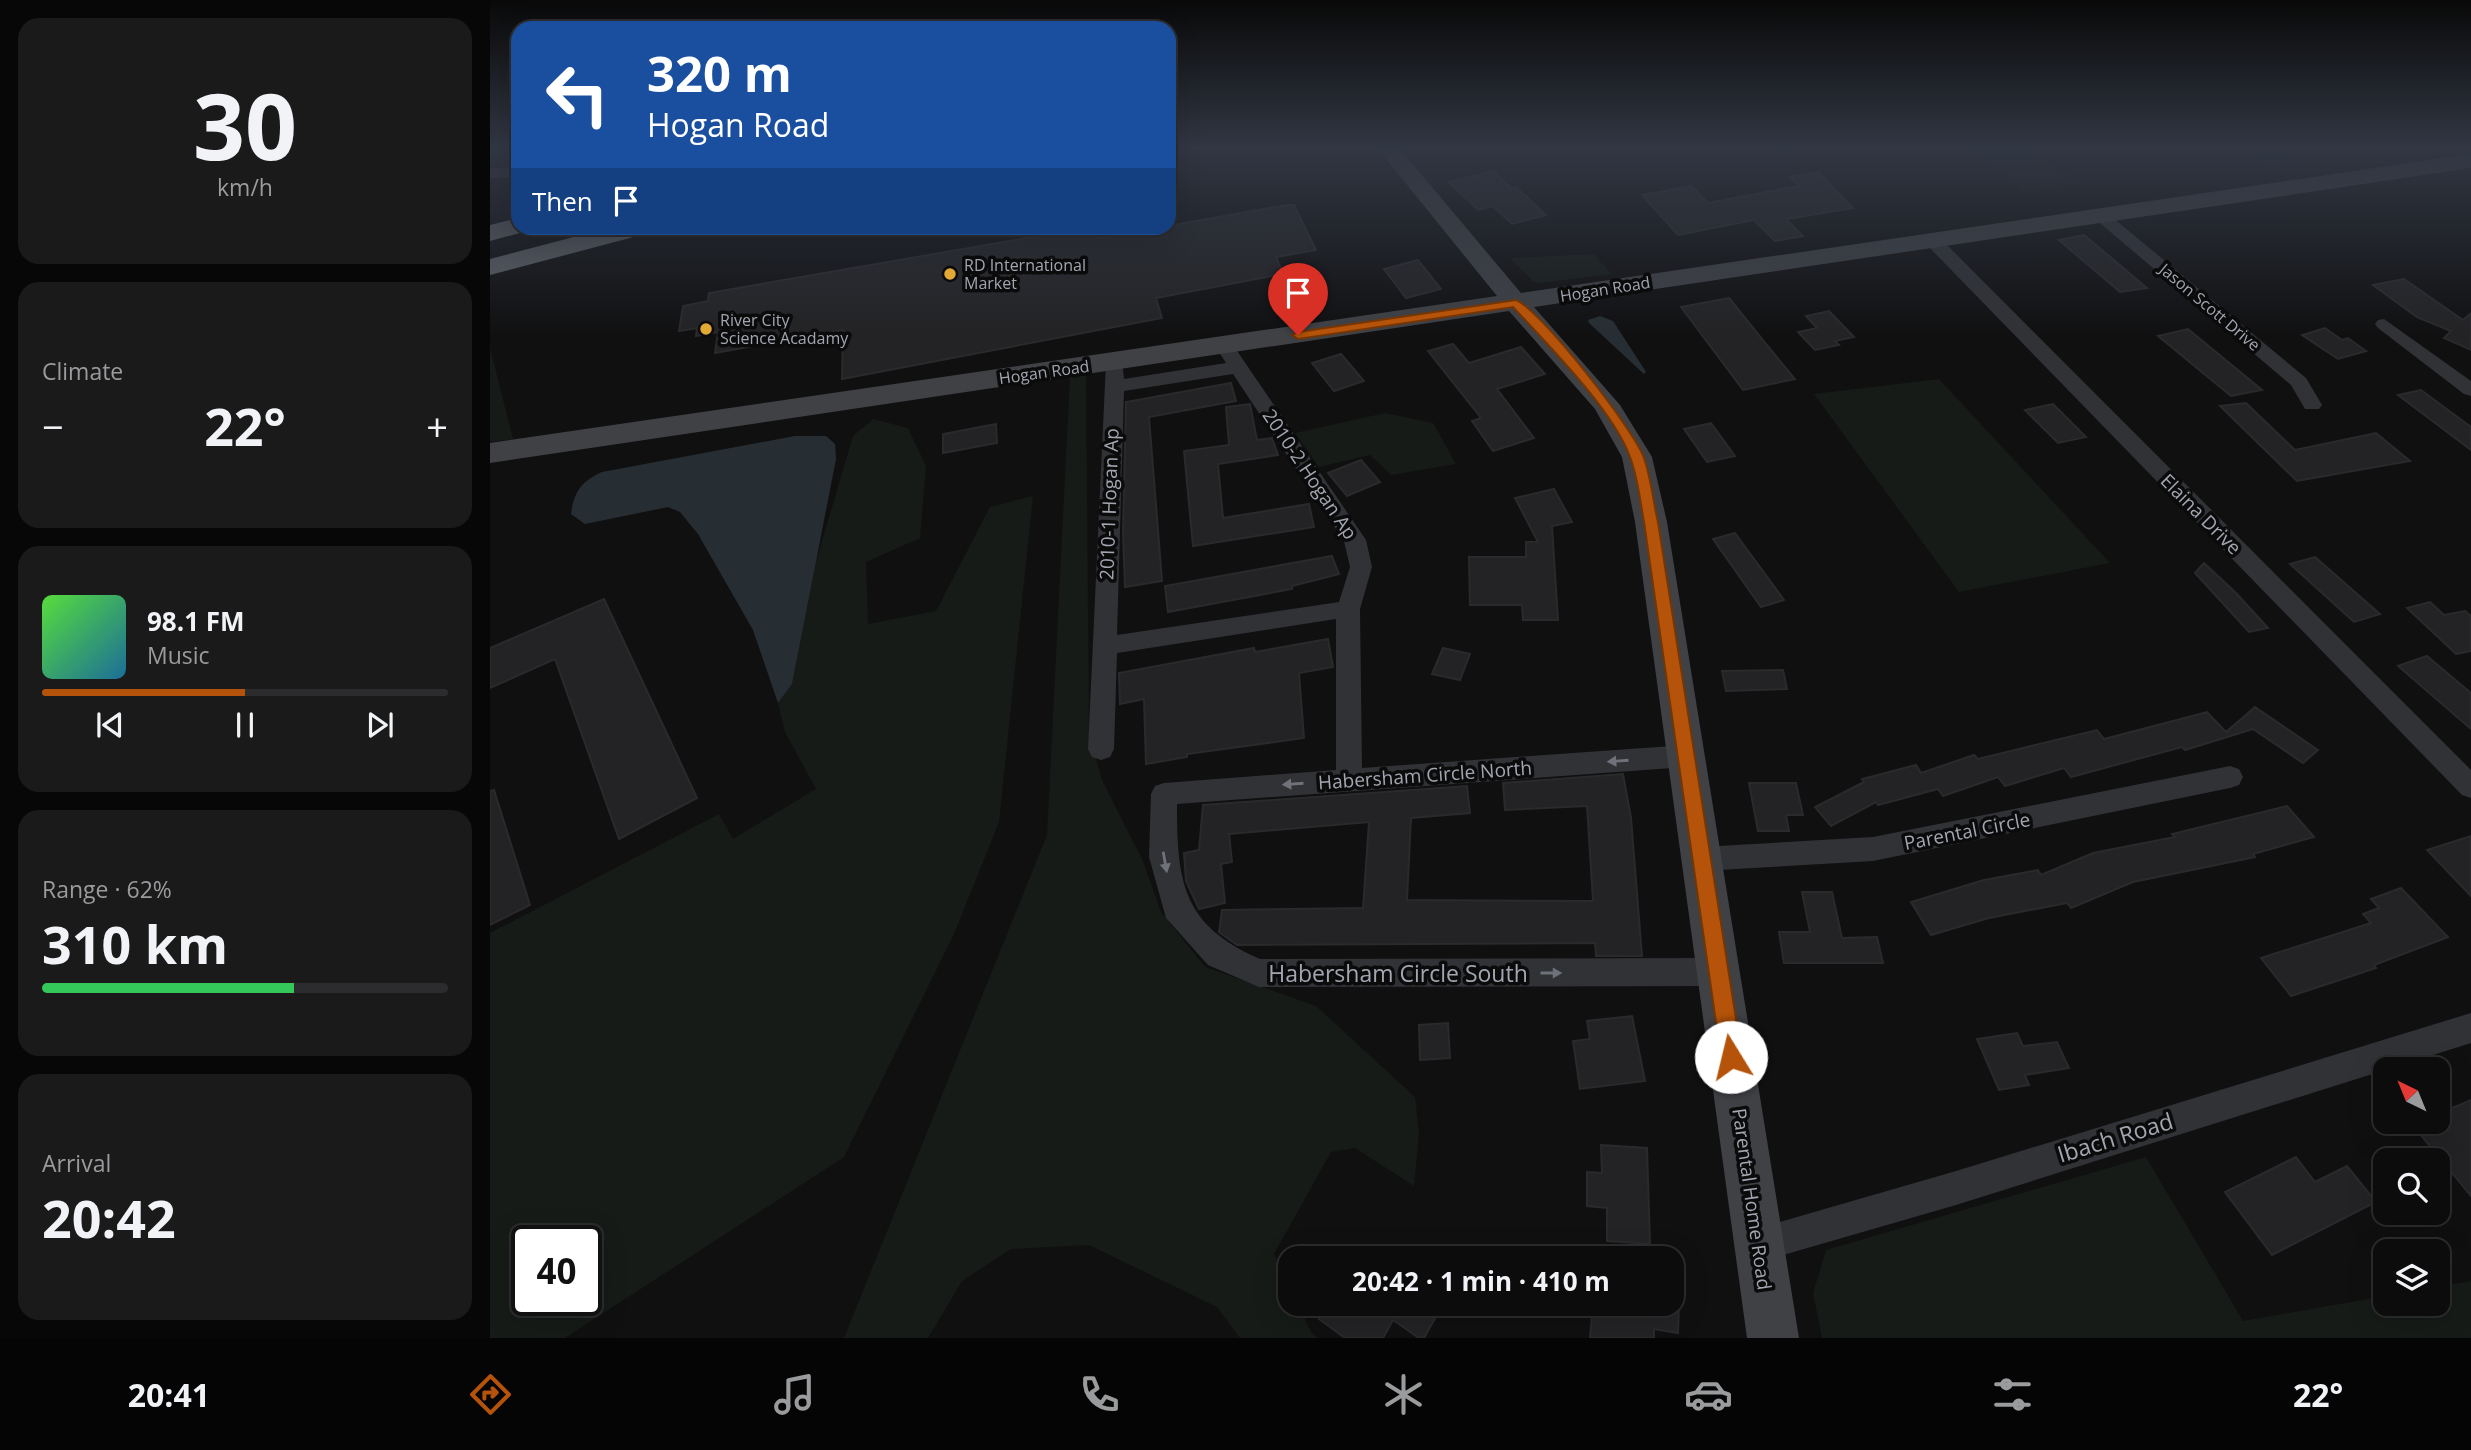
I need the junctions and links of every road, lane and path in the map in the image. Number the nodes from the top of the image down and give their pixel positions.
1 (1440, 211) edge
2 (2124, 211) edge
3 (2100, 215) junction
4 (511, 222) edge
5 (490, 226) edge
6 (511, 228) edge
7 (490, 233) edge
8 (526, 235) edge
9 (568, 235) edge
10 (610, 235) edge
11 (1932, 240) junction
12 (490, 244) edge
13 (490, 256) edge
14 (490, 267) edge
15 (1516, 303) junction
16 (2384, 324) dead end
17 (1231, 357) junction
18 (1114, 374) junction
19 (2471, 390) edge
20 (2312, 405) dead end
21 (490, 453) edge
22 (1348, 609) junction
23 (1104, 646) junction
24 (1101, 749) dead end
25 (1686, 756) junction
26 (2230, 778) dead end
27 (1349, 780) junction
28 (2471, 787) edge
29 (1164, 794) joint
30 (1701, 859) junction
31 (1718, 972) junction
32 (2471, 1028) edge
33 (1759, 1245) junction
34 (1773, 1338) edge

1 - 15 main road, Parental Home Road
2 - 3 main road, Hogan Road
3 - 11 main road, Hogan Road
3 - 20 street, Jason Scott Drive
4 - 5 street
6 - 7 highway
8 - 12 highway
9 - 13 highway
10 - 14 highway
11 - 15 main road, Hogan Road
11 - 28 street, Elaina Drive
15 - 17 main road, Hogan Road
15 - 25 main road, Parental Home Road
16 - 19 street
17 - 18 main road, Hogan Road
17 - 22 street, 2010-2 Hogan Ap
18 - 21 main road, Hogan Road
18 - 23 street, 2010-1 Hogan Ap
22 - 23 street
22 - 27 street, 2010-2 Hogan Ap
23 - 24 street, 2010-1 Hogan Ap
25 -> 27 street, Habersham Circle North
25 - 30 main road, Parental Home Road
26 - 30 street, Parental Circle
27 -> 29 street, Habersham Circle North
29 -> 31 street, Habersham Circle South
30 - 31 main road, Parental Home Road
31 - 33 main road, Parental Home Road
32 - 33 street, Ibach Road
33 - 34 main road, Parental Home Road

